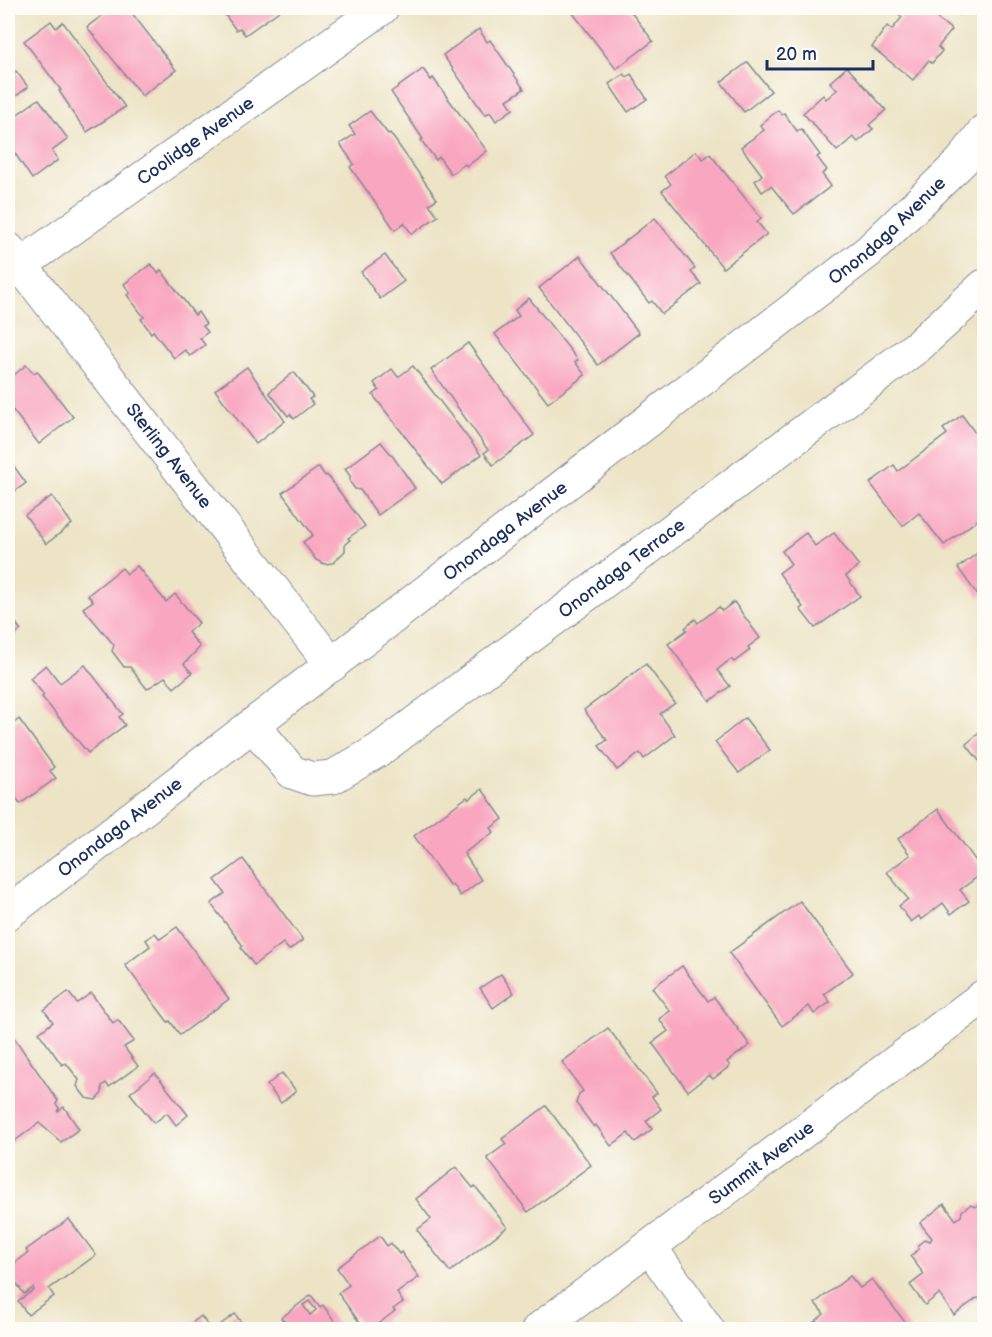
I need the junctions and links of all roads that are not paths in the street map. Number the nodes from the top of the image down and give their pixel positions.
1 (382, 8) edge
2 (984, 131) edge
3 (12, 262) edge
4 (984, 286) edge
5 (332, 664) junction
6 (253, 725) junction
7 (8, 913) edge
8 (984, 996) edge
9 (650, 1247) junction
10 (538, 1329) edge
11 (708, 1329) edge

1 - 3 street, Coolidge Avenue
2 - 5 street, Onondaga Avenue
3 - 5 street, Sterling Avenue
4 - 6 street, Onondaga Terrace
5 - 6 street, Onondaga Avenue
6 - 7 street, Onondaga Avenue
8 - 9 street, Summit Avenue
9 - 10 street, Summit Avenue
9 - 11 street

